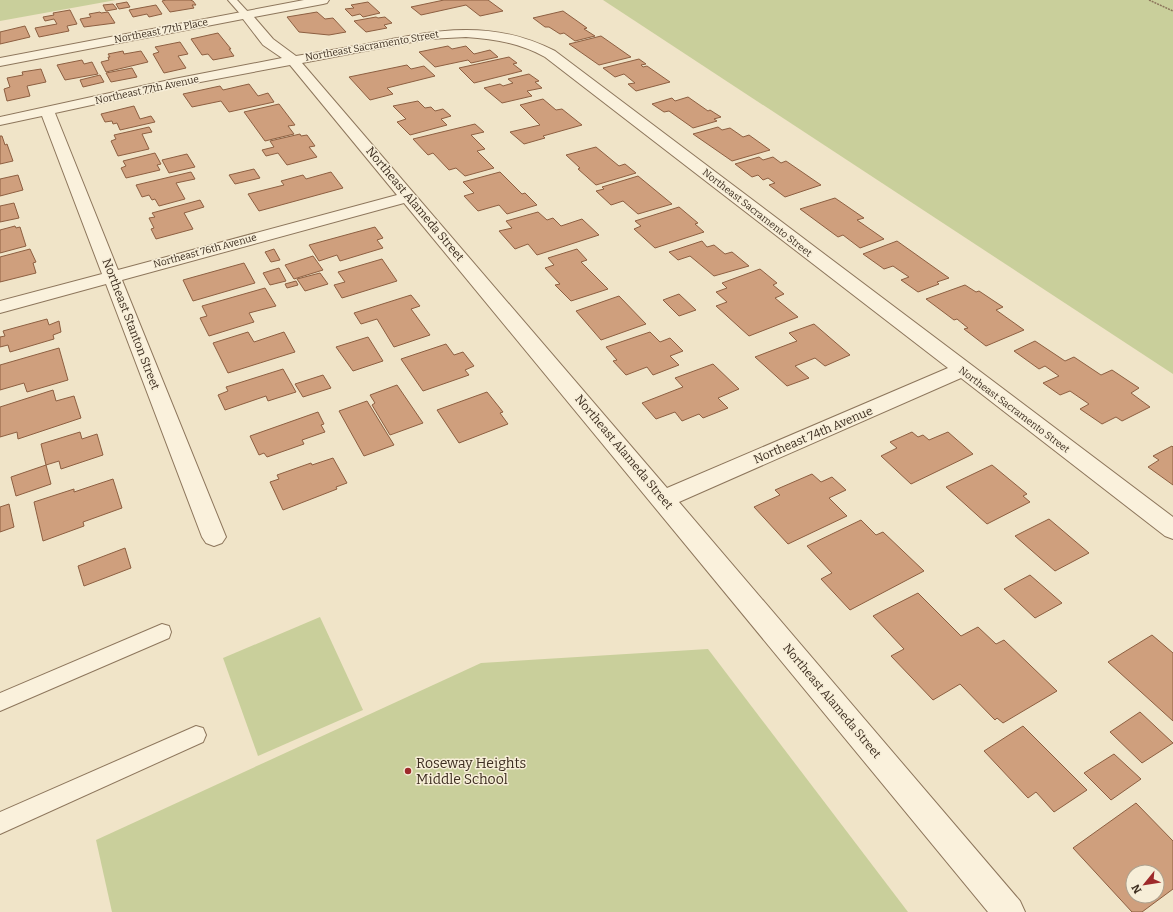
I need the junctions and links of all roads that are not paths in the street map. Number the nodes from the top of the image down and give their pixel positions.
1 (322, 0) edge
2 (239, 7) edge
3 (293, 60) junction
4 (0, 62) edge
5 (48, 111) junction
6 (0, 121) edge
7 (409, 197) junction
8 (112, 276) junction
9 (0, 307) edge
10 (962, 370) junction
11 (663, 499) junction
12 (1173, 530) edge
13 (214, 537) dead end
14 (162, 632) dead end
15 (0, 702) edge
16 (196, 735) dead end
17 (0, 823) edge
18 (1009, 912) edge

1 - 2 street, Northeast 77th Place
2 - 3 street, Northeast Alameda Street
2 - 4 street, Northeast 77th Place
3 - 5 street, Northeast 77th Avenue
3 - 7 street, Northeast Alameda Street
3 - 10 street, Northeast Sacramento Street
5 - 6 street, Northeast 77th Avenue
5 - 8 street, Northeast Stanton Street
7 - 8 street, Northeast 76th Avenue
7 - 11 street, Northeast Alameda Street
8 - 9 street, Northeast 76th Avenue
8 - 13 street, Northeast Stanton Street
10 - 11 street, Northeast 74th Avenue
10 - 12 street, Northeast Sacramento Street
11 - 18 street, Northeast Alameda Street
14 - 15 lane
16 - 17 lane

